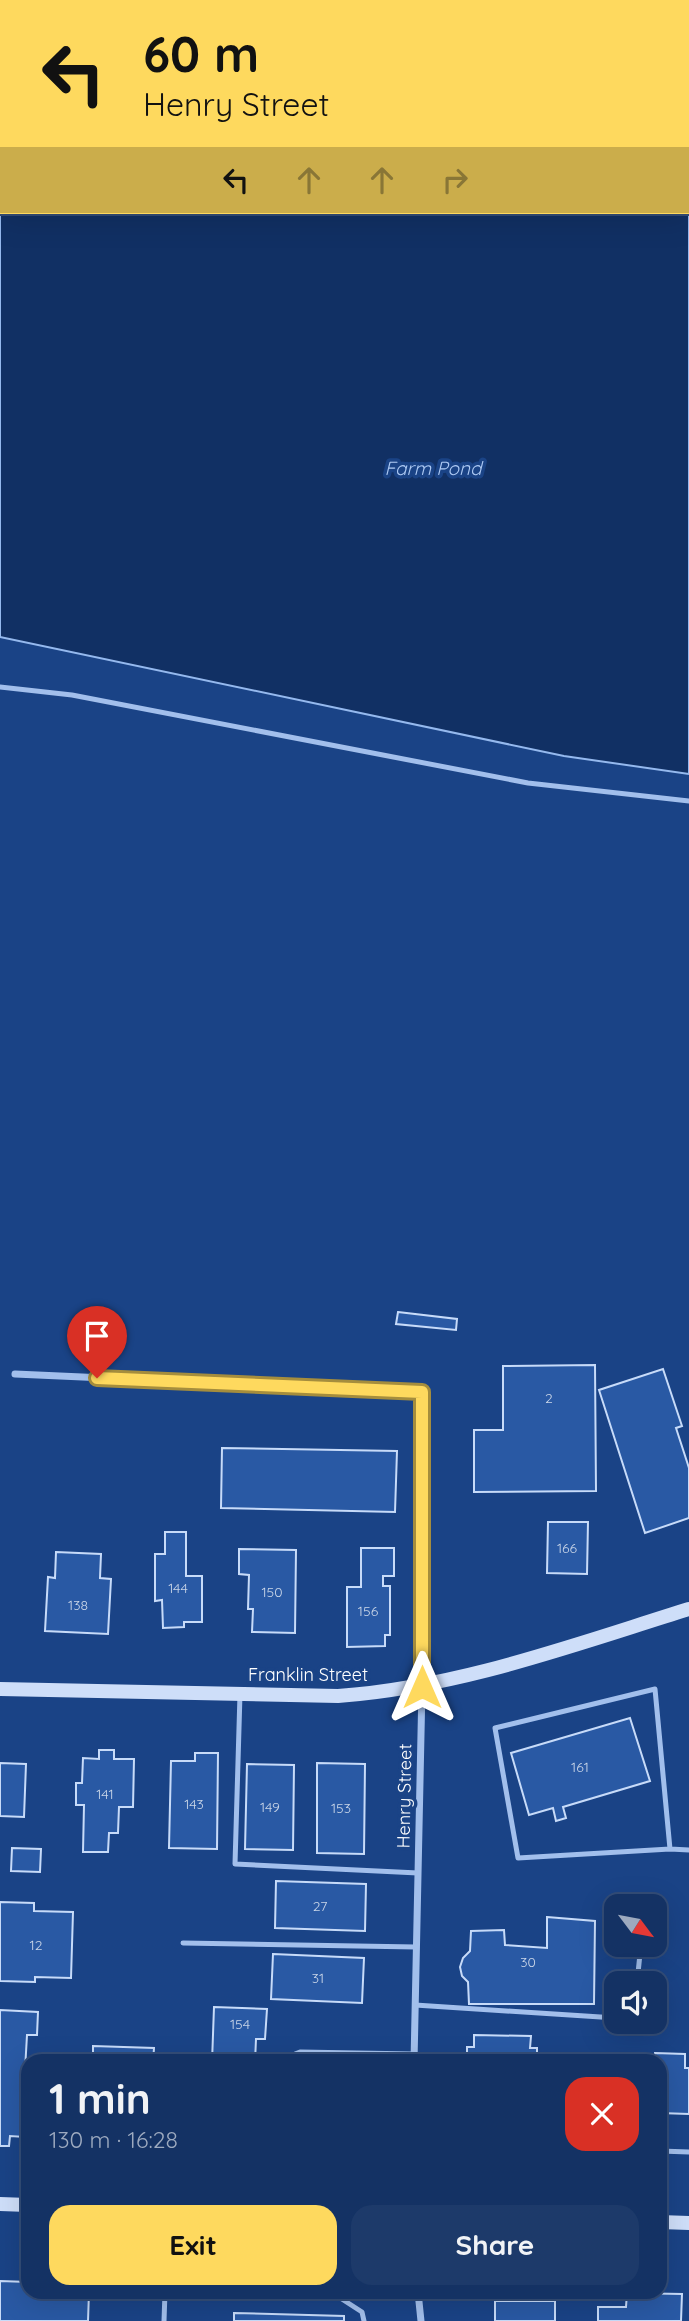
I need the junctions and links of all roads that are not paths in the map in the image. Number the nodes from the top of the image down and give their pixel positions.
1 (0, 687) edge
2 (689, 801) edge
3 (15, 1374) dead end
4 (689, 1609) edge
5 (422, 1687) junction
6 (0, 1689) edge
7 (240, 1694) junction
8 (670, 1849) junction
9 (689, 1850) edge
10 (418, 1873) junction
11 (183, 1943) dead end
12 (416, 1947) junction
13 (415, 2005) junction
14 (604, 2017) edge
15 (295, 2054) edge
16 (338, 2054) edge
17 (414, 2054) edge
18 (667, 2151) edge
19 (689, 2152) edge
20 (0, 2204) edge
21 (21, 2205) edge
22 (667, 2222) edge
23 (689, 2223) edge
24 (164, 2299) edge
25 (342, 2299) edge
26 (419, 2299) edge
27 (164, 2321) edge
28 (364, 2321) edge
29 (421, 2321) edge

1 - 2 lane
3 - 5 street, Henry Street
4 - 5 street, Franklin Street
5 - 7 street, Franklin Street
5 - 10 street, Henry Street
6 - 7 street, Franklin Street
7 - 10 lane
8 - 8 lane
8 - 9 lane
10 - 12 street, Henry Street
11 - 12 lane
12 - 13 street, Henry Street
13 - 14 lane
13 - 17 street, Henry Street
15 - 16 lane
18 - 19 lane
20 - 21 street
22 - 23 street
24 - 27 lane
25 - 28 lane
26 - 29 street

